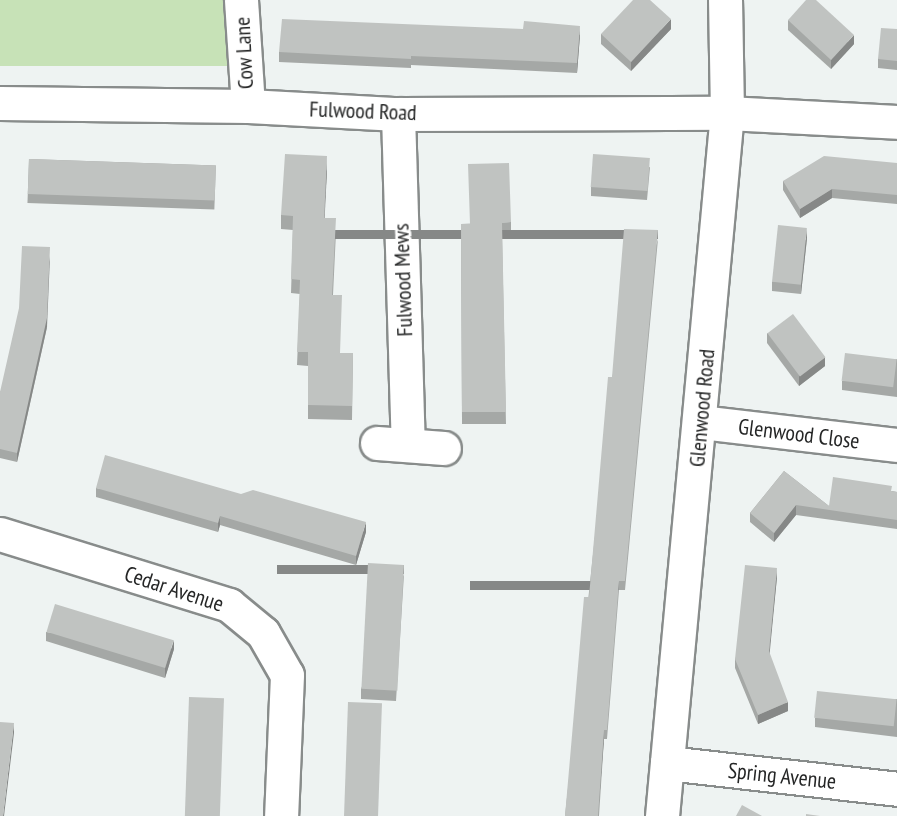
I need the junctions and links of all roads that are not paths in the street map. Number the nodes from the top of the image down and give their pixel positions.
1 (241, 0) edge
2 (725, 0) edge
3 (0, 103) edge
4 (248, 106) junction
5 (727, 113) junction
6 (398, 114) junction
7 (897, 122) edge
8 (701, 422) junction
9 (897, 445) edge
10 (444, 448) dead end
11 (0, 534) edge
12 (667, 763) junction
13 (897, 789) edge
14 (281, 816) edge
15 (662, 816) edge

1 - 4 street, Cow Lane
2 - 5 street, Glenwood Road
3 - 4 street, Fulwood Road
4 - 6 street, Fulwood Road
5 - 6 street, Fulwood Road
5 - 7 street, Fulwood Road
5 - 8 street, Glenwood Road
6 - 10 street, Fulwood Mews
8 - 9 street, Glenwood Close
8 - 12 street, Glenwood Road
11 - 14 street, Cedar Avenue
12 - 13 street, Spring Avenue
12 - 15 street, Glenwood Road

